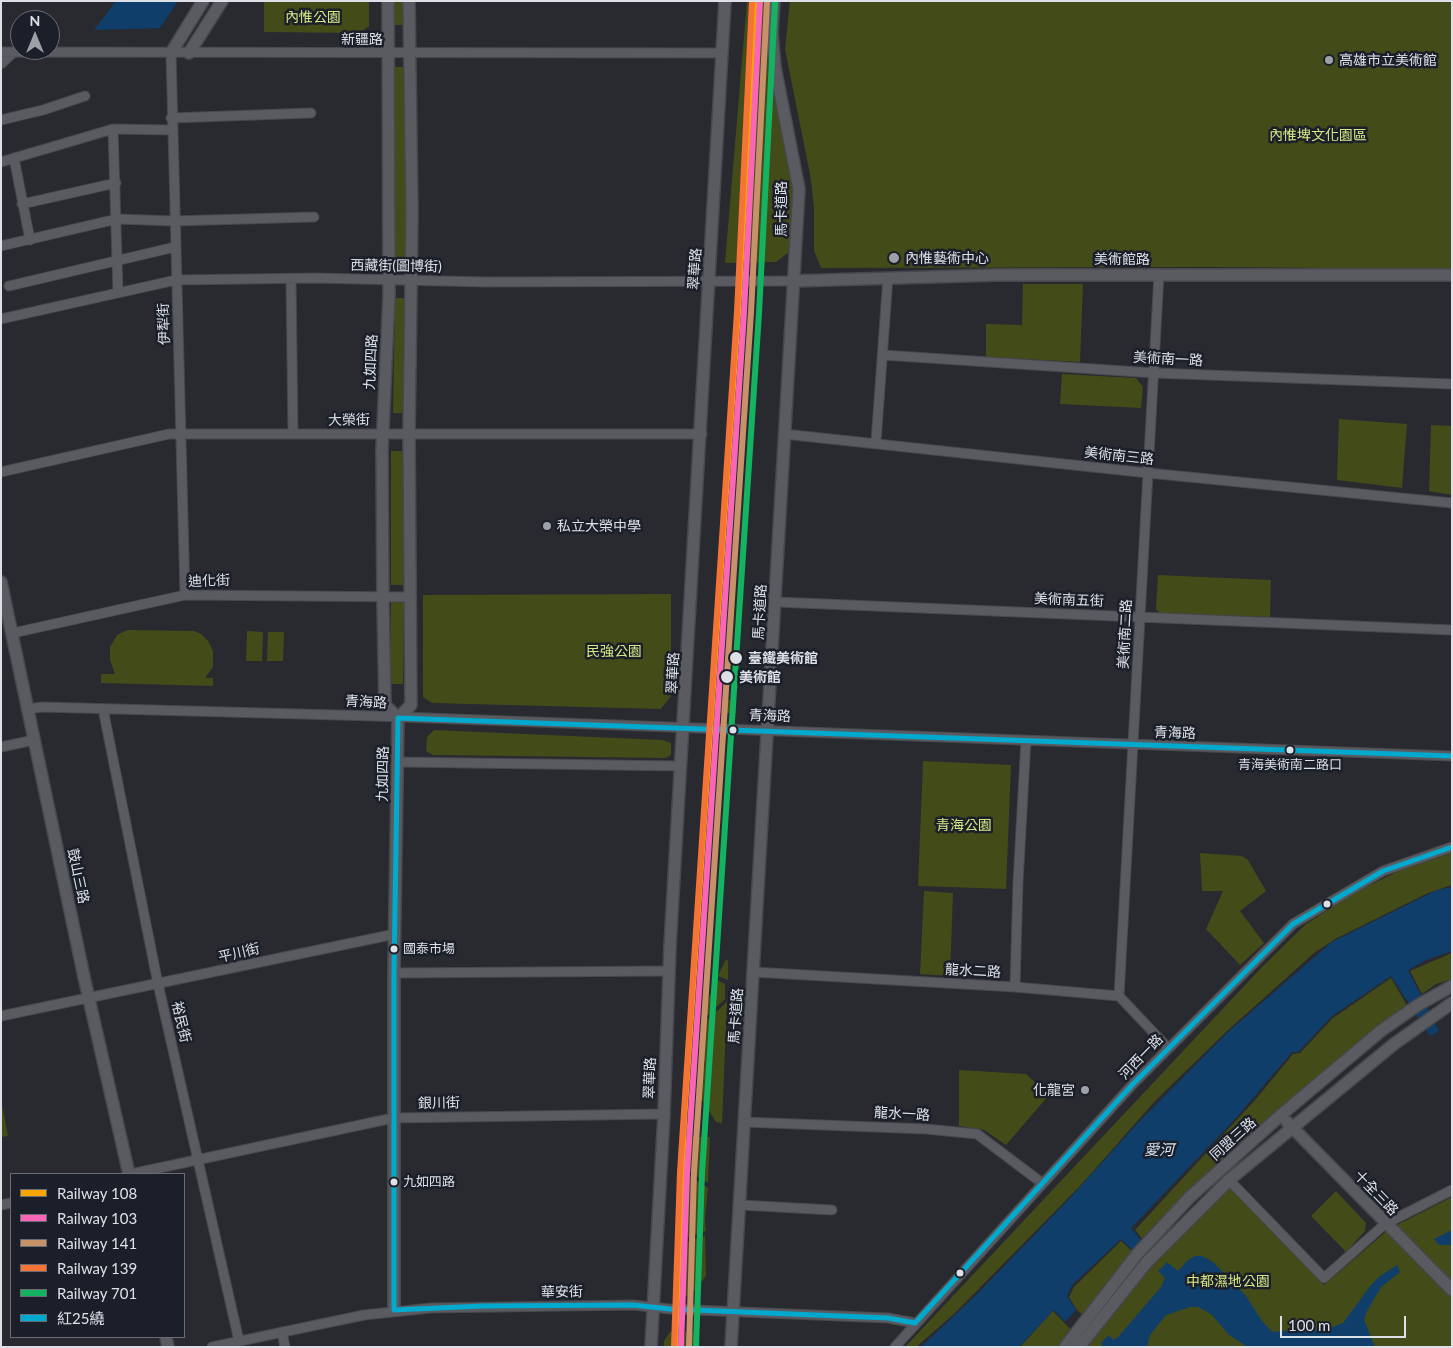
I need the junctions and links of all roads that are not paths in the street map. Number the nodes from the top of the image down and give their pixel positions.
1 (203, 1) edge
2 (222, 1) edge
3 (388, 1) edge
4 (409, 1) edge
5 (725, 1) edge
6 (774, 1) edge
7 (60, 52) edge
8 (171, 52) junction
9 (189, 53) junction
10 (388, 53) junction
11 (410, 53) junction
12 (722, 53) junction
13 (85, 96) dead end
14 (311, 113) dead end
15 (171, 118) junction
16 (1, 120) edge
17 (113, 129) junction
18 (172, 130) junction
19 (14, 158) junction
20 (1, 162) edge
21 (116, 183) junction
22 (22, 204) junction
23 (314, 217) dead end
24 (118, 219) junction
25 (174, 221) junction
26 (30, 240) junction
27 (1, 246) edge
28 (175, 247) junction
29 (118, 261) junction
30 (1159, 274) junction
31 (1452, 275) edge
32 (888, 277) junction
33 (291, 279) junction
34 (176, 280) junction
35 (389, 280) junction
36 (411, 281) junction
37 (709, 281) junction
38 (794, 281) junction
39 (9, 286) dead end
40 (118, 292) junction
41 (1, 318) edge
42 (883, 355) junction
43 (1154, 373) junction
44 (1452, 384) edge
45 (180, 434) junction
46 (293, 434) junction
47 (382, 434) junction
48 (408, 434) junction
49 (702, 434) junction
50 (784, 434) junction
51 (876, 442) junction
52 (1, 472) edge
53 (1148, 474) junction
54 (1452, 503) edge
55 (1, 582) edge
56 (185, 595) junction
57 (383, 597) junction
58 (410, 597) junction
59 (776, 602) junction
60 (1139, 617) junction
61 (1452, 630) edge
62 (13, 633) junction
63 (28, 709) junction
64 (103, 709) junction
65 (398, 718) junction
66 (684, 728) junction
67 (768, 730) junction
68 (34, 740) junction
69 (1026, 740) junction
70 (1, 746) edge
71 (1132, 746) junction
72 (1452, 756) edge
73 (398, 762) junction
74 (681, 766) junction
75 (1452, 847) edge
76 (395, 934) junction
77 (670, 971) junction
78 (753, 972) junction
79 (394, 973) junction
80 (158, 984) junction
81 (1452, 986) edge
82 (1015, 987) junction
83 (1119, 996) junction
84 (89, 998) junction
85 (1452, 1003) edge
86 (1, 1016) edge
87 (1168, 1048) junction
88 (664, 1114) junction
89 (1281, 1115) junction
90 (393, 1118) junction
91 (744, 1122) junction
92 (1292, 1127) junction
93 (198, 1160) junction
94 (130, 1173) edge
95 (135, 1173) edge
96 (1229, 1180) junction
97 (1042, 1183) junction
98 (1452, 1190) edge
99 (741, 1205) junction
100 (832, 1210) dead end
101 (1385, 1224) junction
102 (1452, 1290) edge
103 (652, 1307) junction
104 (394, 1310) junction
105 (734, 1312) junction
106 (916, 1323) junction
107 (282, 1332) junction
108 (239, 1341) junction
109 (212, 1347) edge
110 (285, 1347) edge
111 (651, 1347) edge
112 (732, 1347) edge
113 (895, 1347) edge
114 (1065, 1347) edge
115 (1078, 1347) edge

1 - 8 street
2 - 9 street
3 - 10 street, 九如四路
4 - 11 street
5 - 12 street, 翠華路
6 - 38 street, 馬卡道路
7 - 8 street, 新疆路
8 - 9 street, 新疆路
8 - 15 street, 伊犁街
9 - 10 street, 新疆路
10 - 11 street, 新疆路
10 - 35 street, 九如四路
11 - 12 street, 新疆路
11 - 36 street
12 - 37 street, 翠華路
13 - 16 street
14 - 15 street
15 - 18 street, 伊犁街
17 - 18 street
17 - 19 street
17 - 21 street
18 - 25 street, 伊犁街
19 - 20 street
19 - 22 street
21 - 22 street
21 - 24 street
22 - 26 street
23 - 25 street
24 - 25 street
24 - 26 street
24 - 29 street
25 - 28 street, 伊犁街
26 - 27 street
28 - 29 street
28 - 34 street, 伊犁街
29 - 39 street
29 - 40 street
30 - 31 street, 美術館路
30 - 32 street, 美術館路
30 - 43 street, 美術南二路
32 - 38 street, 美術館路
32 - 42 street
33 - 34 street, 西藏街(圖博街)
33 - 35 street, 西藏街(圖博街)
33 - 46 street
34 - 40 street, 西藏街(圖博街)
34 - 45 street, 伊犁街
35 - 36 street, 西藏街(圖博街)
35 - 47 street, 九如四路
36 - 37 street, 西藏街(圖博街)
36 - 48 street
37 - 38 street, 西藏街(圖博街)
37 - 49 street, 翠華路
38 - 50 street, 馬卡道路
40 - 41 street, 西藏街(圖博街)
42 - 43 street, 美術南一路
42 - 51 street
43 - 44 street, 美術南一路
43 - 53 street, 美術南二路
45 - 46 street, 大榮街
45 - 52 street, 大榮街
45 - 56 street, 伊犁街
46 - 47 street, 大榮街
47 - 48 street, 大榮街
47 - 57 street, 九如四路
48 - 49 street, 大榮街
48 - 58 street
49 - 66 street, 翠華路
50 - 51 street, 美術南三路
50 - 59 street, 馬卡道路
51 - 53 street, 美術南三路
53 - 54 street, 美術南三路
53 - 60 street, 美術南二路
55 - 62 street, 鼓山三路
56 - 57 street, 迪化街
56 - 62 street, 迪化街
57 - 58 street, 迪化街
57 - 65 street, 九如四路
58 - 65 street
59 - 60 street, 美術南五街
59 - 67 street, 馬卡道路
60 - 61 street, 美術南五街
60 - 71 street, 美術南二路
62 - 63 street, 鼓山三路
63 - 64 street, 青海路
63 - 68 street, 鼓山三路
64 - 65 street, 青海路
64 - 80 street, 裕民街
65 - 66 street, 青海路
65 - 73 street, 九如四路
66 - 67 street, 青海路
66 - 74 street, 翠華路
67 - 69 street, 青海路
67 - 78 street, 馬卡道路
68 - 70 street
68 - 84 street, 鼓山三路
69 - 71 street, 青海路
69 - 82 street
71 - 72 street, 青海路
71 - 83 street, 美術南二路
73 - 74 street
73 - 76 street, 九如四路
74 - 77 street, 翠華路
75 - 87 street, 河西一路
76 - 79 street, 九如四路
76 - 80 street, 平川街
77 - 79 street
77 - 88 street, 翠華路
78 - 82 street, 龍水二路
78 - 91 street, 馬卡道路
79 - 90 street, 九如四路
80 - 84 street, 平川街
80 - 93 street, 裕民街
81 - 89 street, 同盟三路
82 - 83 street, 龍水二路
83 - 87 street
84 - 86 street, 平川街
84 - 94 street, 鼓山三路
85 - 92 street, 同盟三路
87 - 97 street, 河西一路
88 - 90 street, 銀川街
88 - 103 street, 翠華路
89 - 92 street, 十全三路
89 - 114 street, 同盟三路
90 - 93 street, 銀川街
90 - 104 street, 九如四路
91 - 97 street, 龍水一路
91 - 99 street, 馬卡道路
92 - 96 street, 同盟三路
92 - 101 street, 十全三路
93 - 95 street, 銀川街
93 - 108 street, 裕民街
96 - 101 street
96 - 115 street, 同盟三路
97 - 106 street, 河西一路
98 - 101 street
99 - 100 street
99 - 105 street, 馬卡道路
101 - 102 street, 十全三路
103 - 104 street, 華安街
103 - 105 street, 華安街
103 - 111 street, 翠華路
104 - 107 street, 華安街
105 - 106 street, 華安街
105 - 112 street, 馬卡道路
106 - 113 street, 河西一路
107 - 108 street, 華安街
107 - 110 street
108 - 109 street, 華安街

